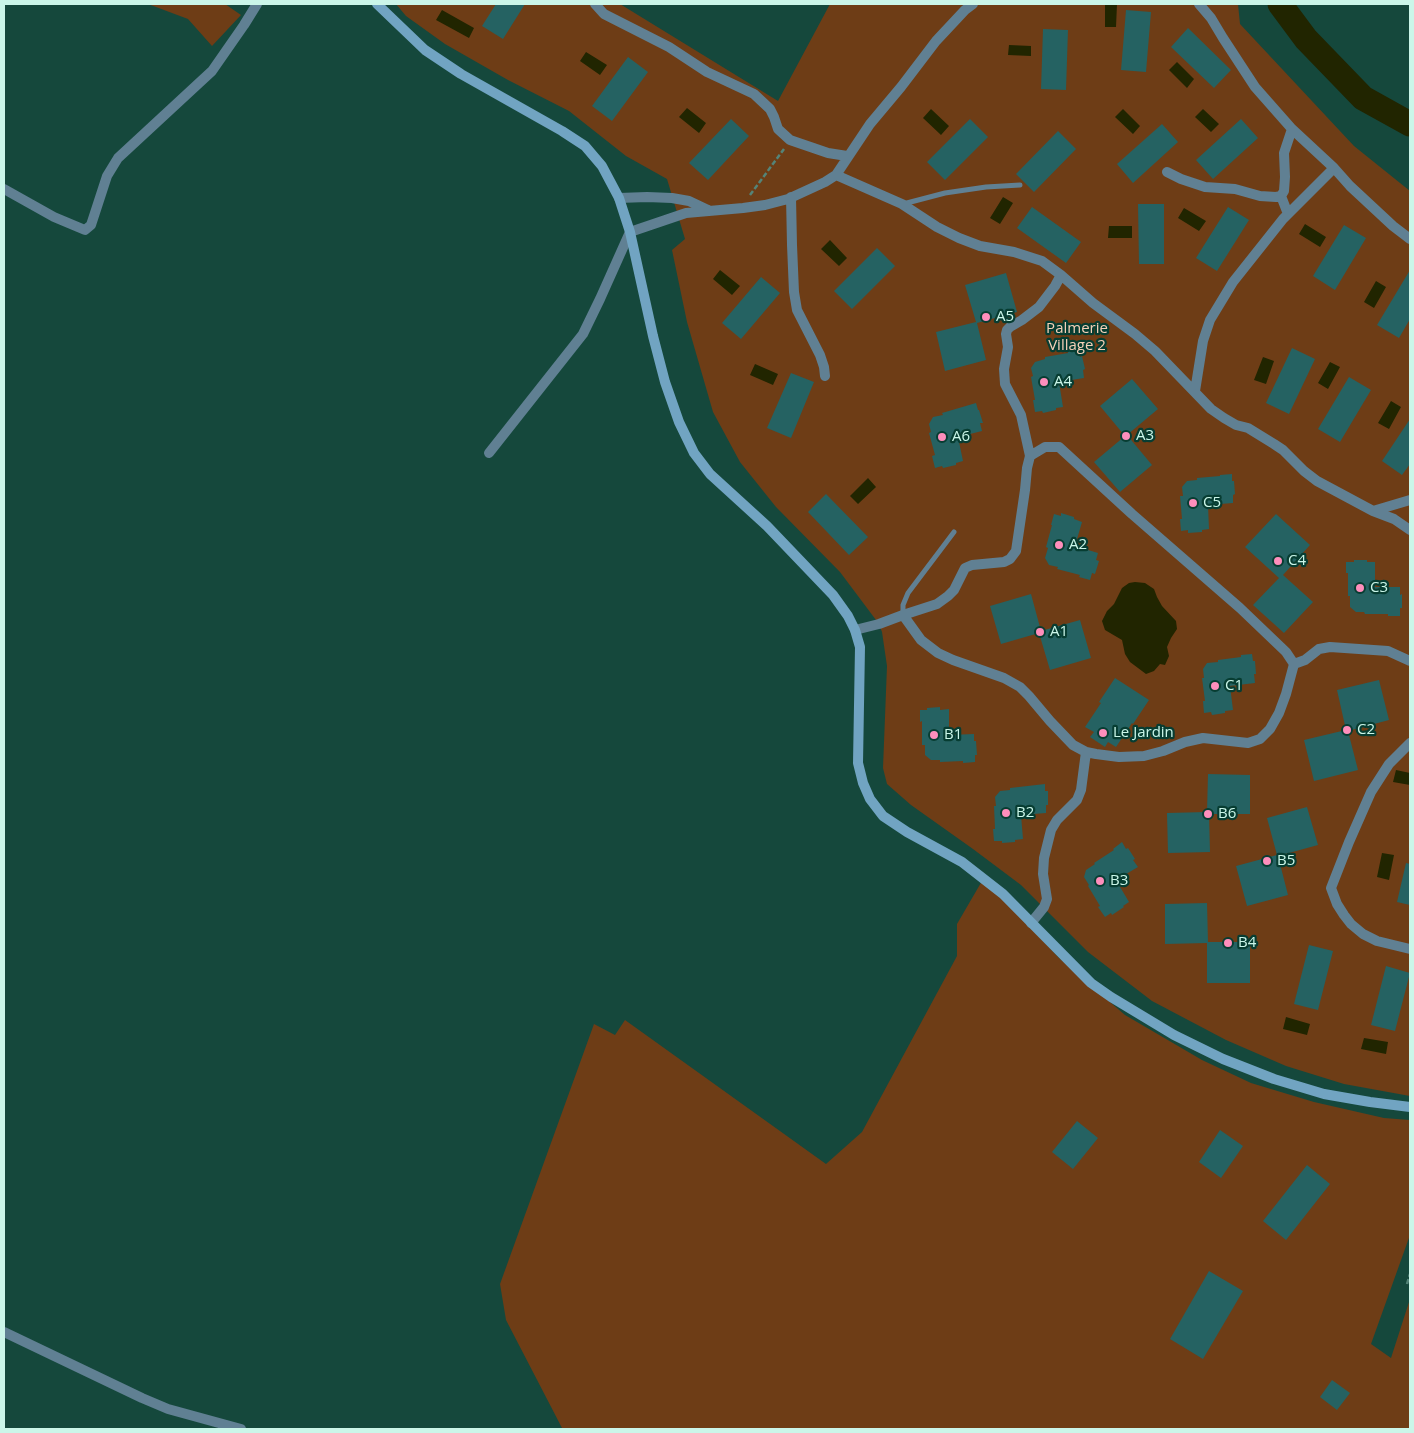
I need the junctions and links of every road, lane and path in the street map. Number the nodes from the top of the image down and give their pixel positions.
1 (257, 4) edge
2 (376, 4) edge
3 (595, 4) edge
4 (973, 4) edge
5 (1199, 4) edge
6 (1292, 129) junction
7 (790, 140) junction
8 (848, 156) junction
9 (1334, 168) junction
10 (1168, 172) dead end
11 (836, 175) junction
12 (1020, 185) dead end
13 (4, 189) edge
14 (1281, 196) junction
15 (791, 197) junction
16 (619, 198) junction
17 (902, 204) junction
18 (750, 207) junction
19 (708, 210) junction
20 (1288, 214) junction
21 (630, 232) junction
22 (1410, 239) edge
23 (1061, 274) junction
24 (825, 376) dead end
25 (1195, 391) junction
26 (489, 453) dead end
27 (1030, 456) junction
28 (1410, 500) edge
29 (1373, 511) junction
30 (1410, 530) edge
31 (954, 532) dead end
32 (903, 615) junction
33 (855, 630) junction
34 (1410, 661) edge
35 (1294, 664) junction
36 (1410, 743) edge
37 (1086, 752) junction
38 (1032, 923) junction
39 (1410, 949) edge
40 (1410, 1107) edge
41 (1410, 1274) edge
42 (1407, 1284) dead end
43 (4, 1332) edge
44 (241, 1429) edge

1 - 13 street
2 - 16 street
3 - 7 street
4 - 8 street
5 - 6 street
6 - 9 street
6 - 14 street
7 - 8 street
7 - 18 path
8 - 11 street
9 - 20 street
9 - 22 street
10 - 14 street
11 - 15 street
11 - 17 street
12 - 17 lane
14 - 20 street
15 - 18 street
15 - 24 street
16 - 19 street
16 - 21 street
17 - 23 street
18 - 19 street
19 - 21 street
20 - 25 street
21 - 26 street
21 - 33 street
23 - 25 street
23 - 27 street
25 - 29 street
27 - 32 street
27 - 35 street
28 - 29 street
29 - 30 street
31 - 32 lane
32 - 33 street
32 - 37 street
33 - 38 street
34 - 35 street
35 - 37 street
36 - 39 street
37 - 38 street
38 - 40 street
41 - 42 path
43 - 44 street

